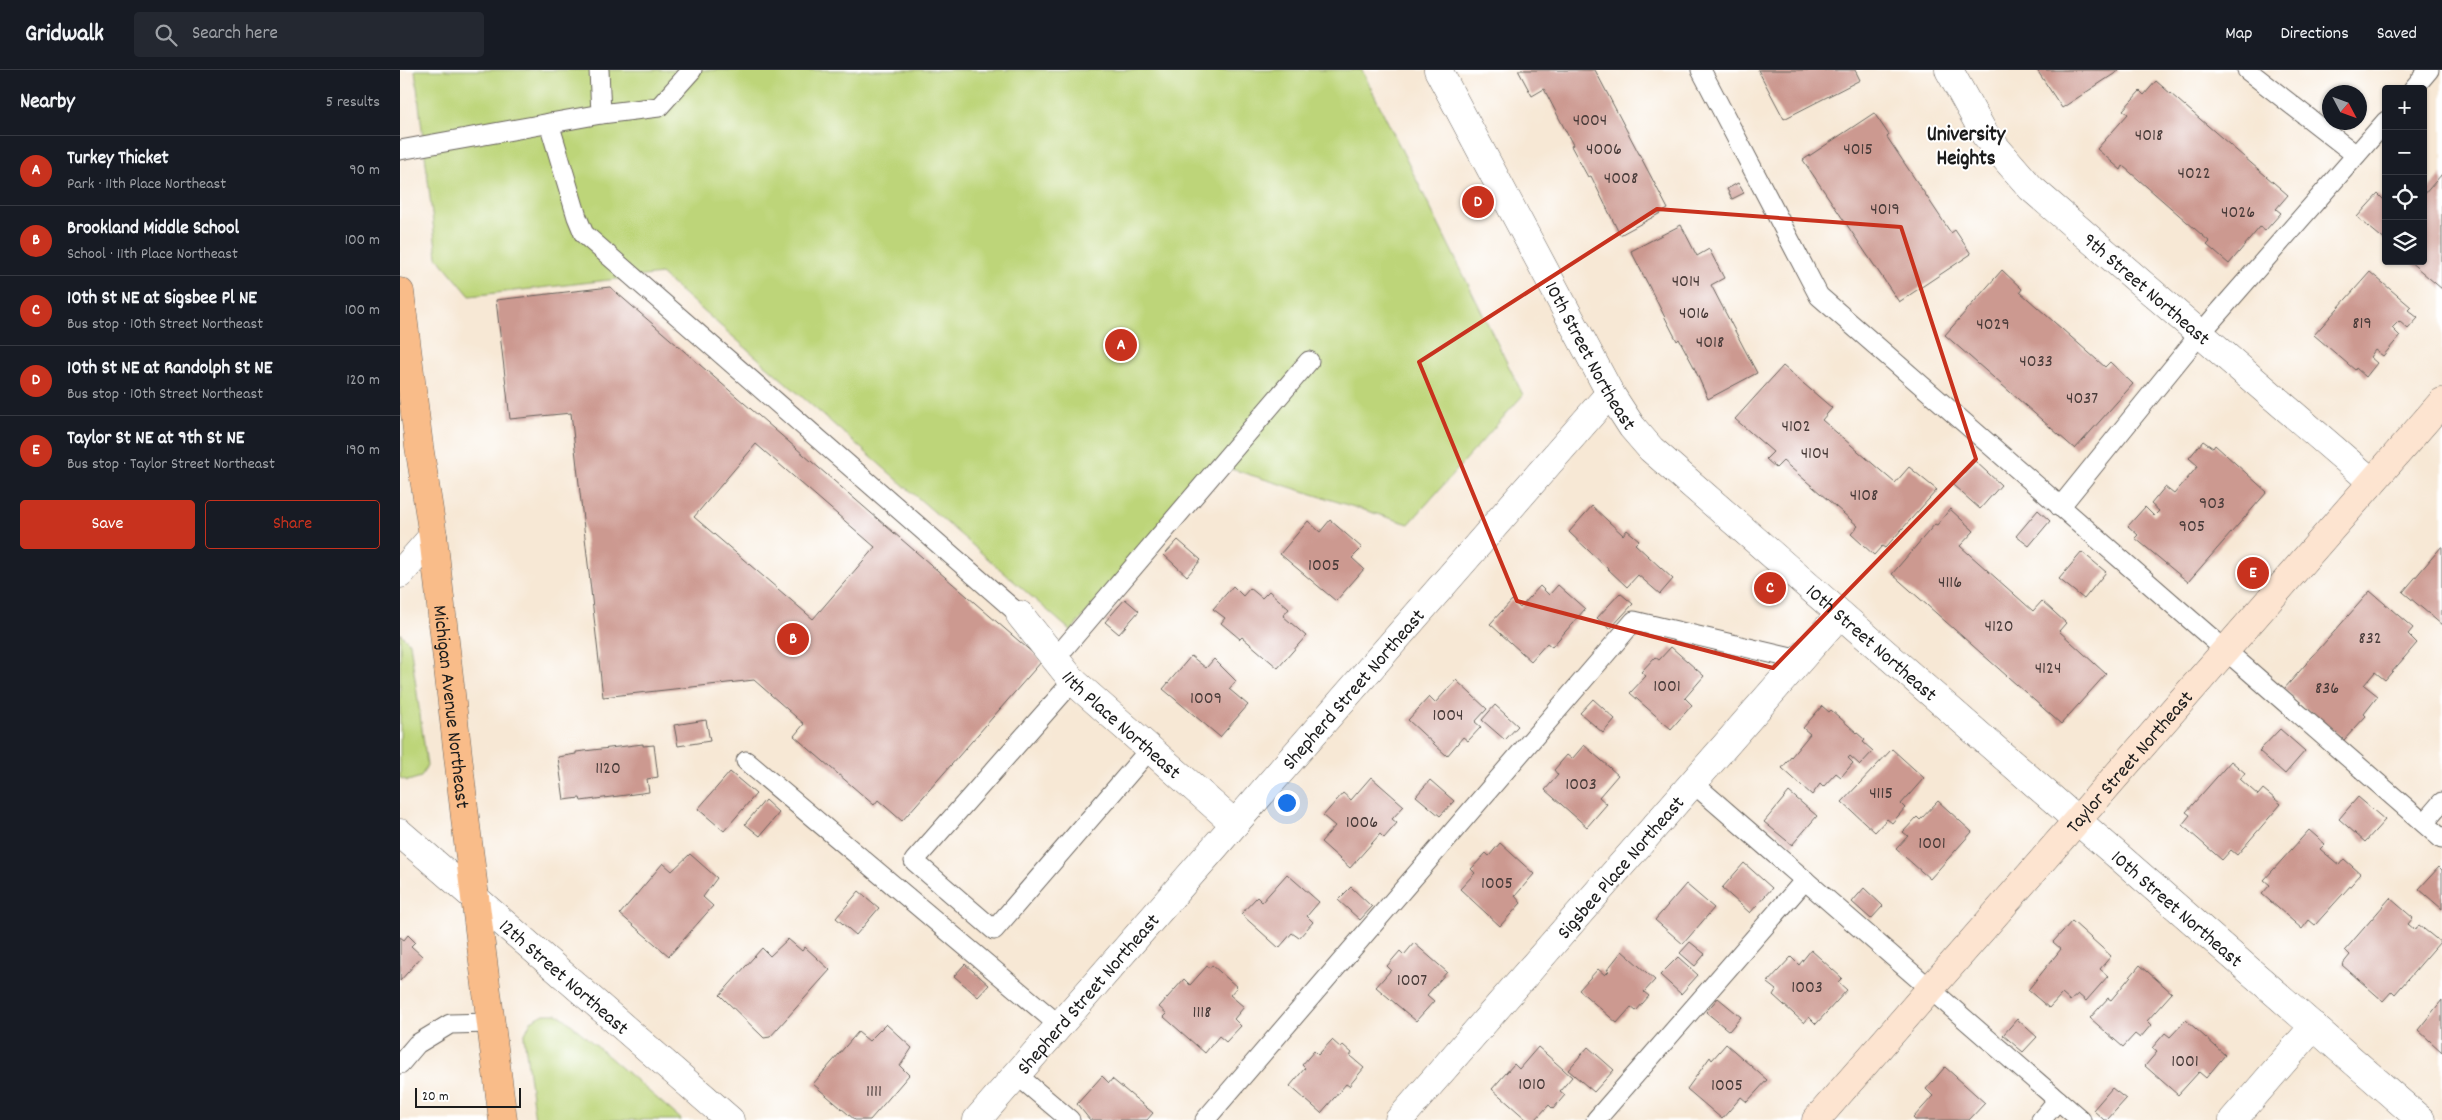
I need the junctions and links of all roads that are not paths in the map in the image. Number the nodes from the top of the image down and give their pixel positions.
1 (599, 70) edge
2 (692, 70) edge
3 (1438, 70) edge
4 (1701, 70) edge
5 (1948, 70) edge
6 (2247, 70) edge
7 (2429, 70) edge
8 (2416, 85) edge
9 (601, 114) junction
10 (550, 123) junction
11 (2382, 126) edge
12 (400, 150) edge
13 (2356, 155) junction
14 (400, 292) edge
15 (2200, 334) junction
16 (1309, 361) dead end
17 (1610, 393) junction
18 (2442, 402) edge
19 (2372, 482) junction
20 (2060, 507) junction
21 (433, 536) junction
22 (400, 574) edge
23 (1840, 614) junction
24 (1020, 615) joint
25 (2225, 651) junction
26 (1055, 659) junction
27 (1800, 660) junction
28 (1073, 681) junction
29 (1150, 749) junction
30 (746, 761) dead end
31 (1693, 783) junction
32 (2442, 802) edge
33 (2077, 821) junction
34 (2424, 823) junction
35 (1234, 824) junction
36 (400, 833) edge
37 (2442, 839) edge
38 (1804, 880) junction
39 (475, 898) junction
40 (1930, 989) junction
41 (491, 1023) junction
42 (1059, 1025) junction
43 (2314, 1026) junction
44 (400, 1064) edge
45 (1016, 1075) junction
46 (2058, 1100) junction
47 (503, 1120) edge
48 (730, 1120) edge
49 (977, 1120) edge
50 (1070, 1120) edge
51 (1205, 1120) edge
52 (1399, 1120) edge
53 (1596, 1120) edge
54 (1816, 1120) edge
55 (2041, 1120) edge
56 (2081, 1120) edge
57 (2233, 1120) edge
58 (2421, 1120) edge

1 - 9 lane
2 - 9 lane
3 - 17 street, 10th Street Northeast
4 - 20 lane
5 - 15 street, 9th Street Northeast
6 - 13 lane
7 - 8 lane
9 - 10 lane
10 - 12 lane
10 - 24 lane
11 - 13 lane
13 - 15 lane
14 - 21 main road, Michigan Avenue Northeast
15 - 19 street, 9th Street Northeast
15 - 20 lane
16 - 26 lane
17 - 23 street, 10th Street Northeast
17 - 35 street, Shepherd Street Northeast
18 - 19 main road, Taylor Street Northeast
19 - 25 main road, Taylor Street Northeast
20 - 25 lane
21 - 22 street
21 - 39 main road, Michigan Avenue Northeast
23 - 27 street, Sigsbee Place Northeast
23 - 33 street, 10th Street Northeast
24 - 26 street, 11th Place Northeast
25 - 33 main road, Taylor Street Northeast
25 - 34 lane
26 - 28 street, 11th Place Northeast
27 - 31 street, Sigsbee Place Northeast
27 - 51 lane
28 - 29 street, 11th Place Northeast
28 - 29 lane
29 - 35 street, 11th Place Northeast
30 - 42 lane
31 - 38 lane
31 - 52 street, Sigsbee Place Northeast
32 - 34 lane
33 - 40 main road, Taylor Street Northeast
33 - 43 street, 10th Street Northeast
34 - 37 lane
35 - 42 street, Shepherd Street Northeast
36 - 39 street, 12th Street Northeast
38 - 40 lane
38 - 53 lane
39 - 41 main road, Michigan Avenue Northeast
39 - 48 street, 12th Street Northeast
40 - 46 lane
40 - 54 main road, Taylor Street Northeast
41 - 44 lane
41 - 47 main road, Michigan Avenue Northeast
42 - 45 street, Shepherd Street Northeast
43 - 57 street
43 - 58 street, 10th Street Northeast
45 - 49 street, Shepherd Street Northeast
45 - 50 lane
46 - 55 lane
46 - 56 lane

